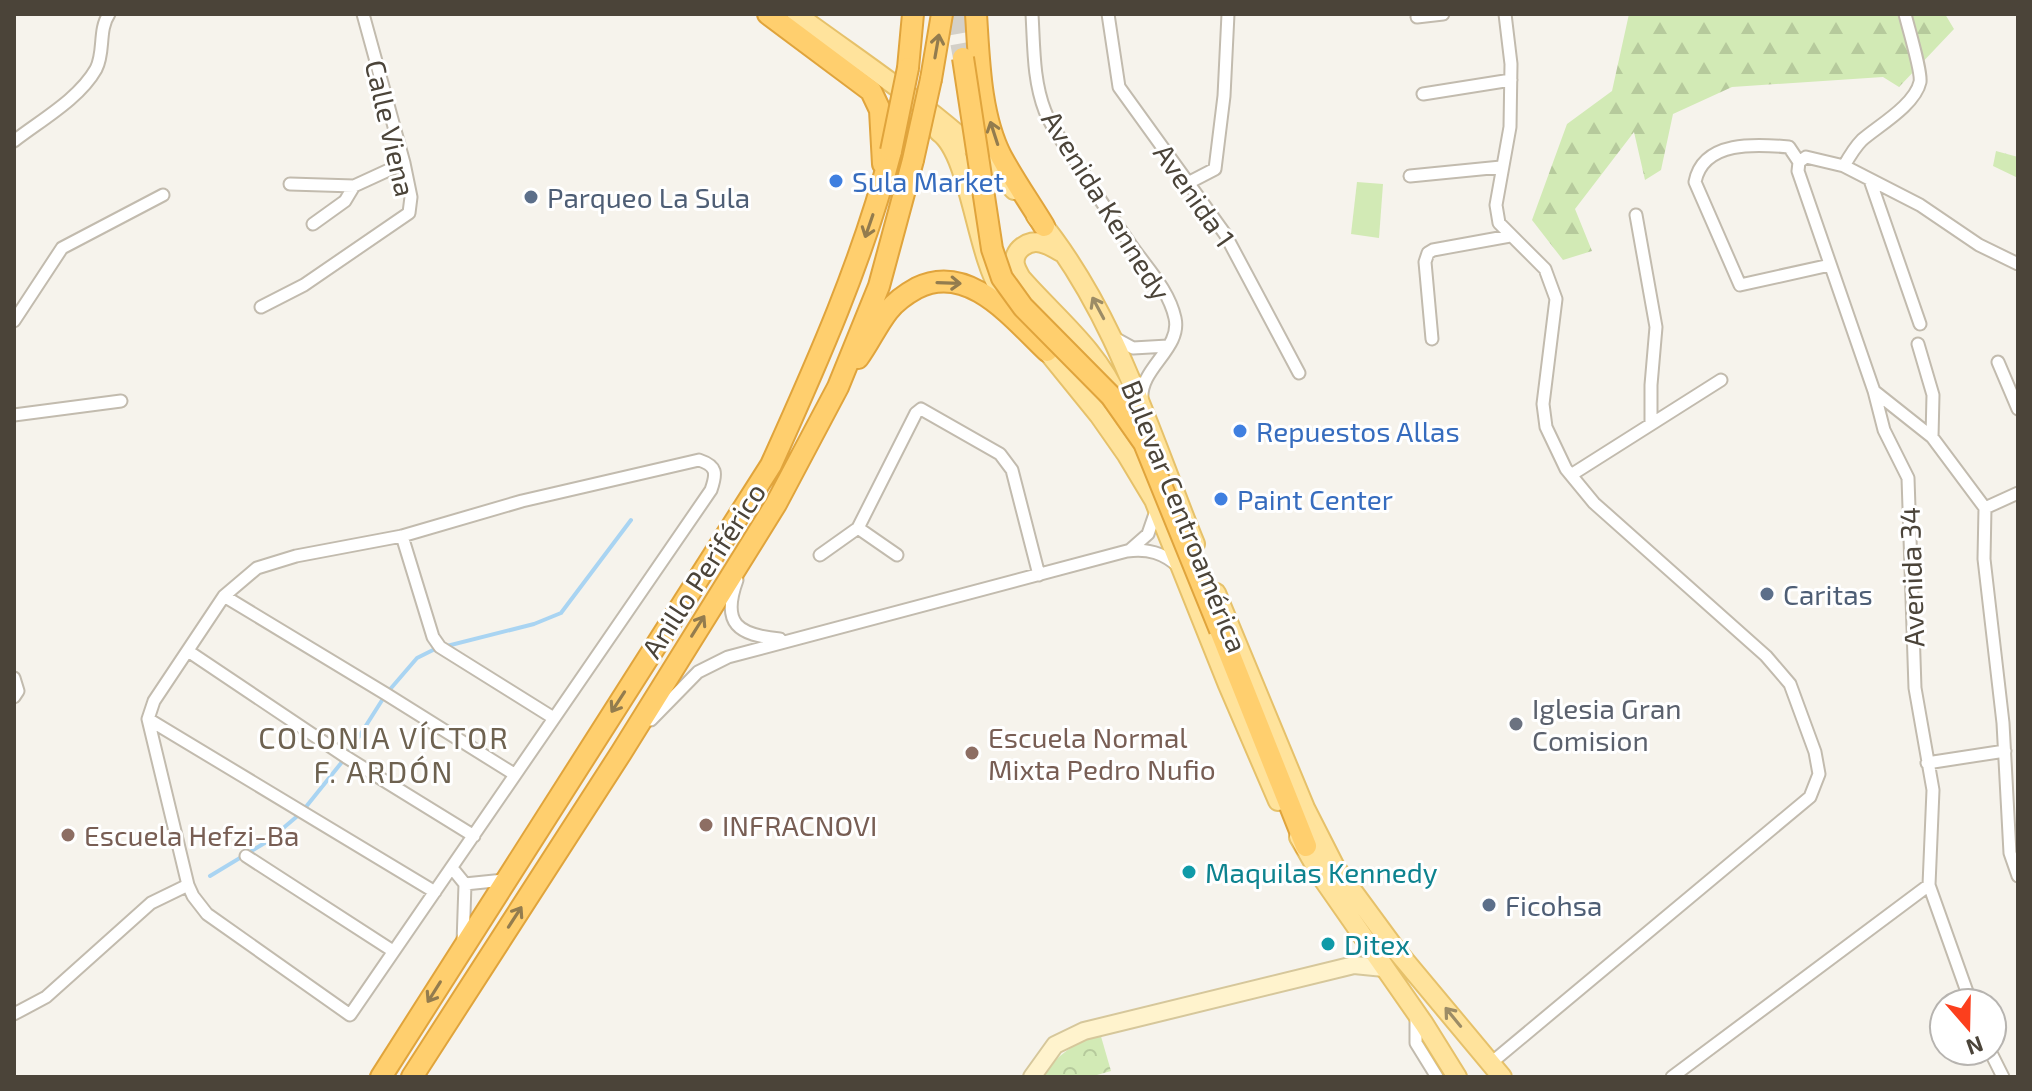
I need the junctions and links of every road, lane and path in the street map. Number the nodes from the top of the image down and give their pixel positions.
1 (109, 14) edge
2 (363, 14) edge
3 (768, 14) edge
4 (779, 14) edge
5 (796, 14) edge
6 (913, 14) edge
7 (942, 14) edge
8 (976, 14) edge
9 (1032, 14) edge
10 (1108, 14) edge
11 (1220, 14) edge
12 (1228, 14) edge
13 (1443, 14) edge
14 (1505, 14) edge
15 (1905, 14) edge
16 (1417, 17) dead end
17 (963, 58) tunnel mouth
18 (1511, 80) junction
19 (1423, 94) dead end
20 (14, 141) edge
21 (1799, 162) junction
22 (404, 163) junction
23 (1844, 166) junction
24 (1501, 167) junction
25 (1410, 176) dead end
26 (884, 177) junction
27 (1870, 180) junction
28 (1188, 183) junction
29 (290, 184) dead end
30 (354, 186) junction
31 (163, 195) dead end
32 (1636, 215) dead end
33 (313, 224) dead end
34 (1044, 226) junction
35 (1510, 236) junction
36 (1061, 252) junction
37 (2018, 264) edge
38 (1830, 265) junction
39 (261, 307) dead end
40 (14, 321) edge
41 (1920, 324) dead end
42 (1113, 337) junction
43 (1432, 339) dead end
44 (1918, 344) dead end
45 (1168, 346) junction
46 (1047, 351) junction
47 (1998, 362) dead end
48 (1299, 373) dead end
49 (1721, 380) dead end
50 (838, 387) junction
51 (1874, 391) junction
52 (121, 401) dead end
53 (2018, 409) edge
54 (1144, 411) junction
55 (14, 415) edge
56 (1651, 423) junction
57 (1932, 437) junction
58 (1571, 475) junction
59 (2018, 493) edge
60 (1155, 503) junction
61 (1985, 508) junction
62 (858, 528) junction
63 (402, 536) junction
64 (751, 544) junction
65 (1127, 551) junction
66 (820, 555) dead end
67 (897, 555) dead end
68 (1180, 567) junction
69 (1039, 575) junction
70 (224, 596) junction
71 (784, 640) junction
72 (188, 651) junction
73 (14, 678) edge
74 (14, 697) edge
75 (552, 717) junction
76 (148, 719) junction
77 (2005, 751) junction
78 (621, 753) junction
79 (1927, 763) junction
80 (514, 774) junction
81 (474, 836) junction
82 (1306, 846) junction
83 (246, 856) dead end
84 (452, 868) junction
85 (2018, 876) edge
86 (504, 880) junction
87 (465, 884) junction
88 (188, 885) junction
89 (1929, 885) junction
90 (435, 892) junction
91 (463, 947) junction
92 (393, 951) junction
93 (1375, 956) junction
94 (1354, 965) junction
95 (1965, 987) edge
96 (1416, 1012) junction
97 (14, 1014) edge
98 (1496, 1070) edge
99 (381, 1077) edge
100 (412, 1077) edge
101 (1032, 1077) edge
102 (1437, 1077) edge
103 (1457, 1077) edge
104 (1467, 1077) edge
105 (1672, 1077) edge

1 - 20 street
2 - 22 street, Calle Viena
3 - 26 highway
4 - 46 main road, Bulevar Centroamérica
5 - 34 main road, Bulevar Centroamérica
6 - 26 highway, Anillo Periférico, bridge
50 -> 7 highway, Anillo Periférico, bridge
34 -> 8 highway
9 - 45 street, Avenida Kennedy
10 - 28 street, Avenida 1
11 - 12 street
12 - 28 street
13 - 16 street
14 - 18 street
15 - 23 street
17 - 82 highway, bridge
18 - 19 street
18 - 24 street
21 - 23 street
21 - 38 street, Avenida 34
21 - 38 street
22 - 30 street
22 - 39 street, Calle Viena
23 - 27 street
24 - 25 street
24 - 35 street
26 -> 86 highway, Anillo Periférico
27 - 37 street
27 - 41 street
28 - 48 street, Avenida 1
29 - 30 street
30 - 33 street
31 - 40 street
32 - 56 street
34 - 36 main road, Bulevar Centroamérica
35 - 43 street
35 - 58 street
42 -> 36 main road, Bulevar Centroamérica
36 - 60 main road
38 - 51 street, Avenida 34
42 - 45 street
42 - 54 main road, Bulevar Centroamérica
44 - 57 street
45 - 54 street, Avenida Kennedy
50 -> 46 highway
46 - 60 main road, Bulevar Centroamérica
47 - 53 street
49 - 56 street
50 - 64 highway, Anillo Periférico
51 - 57 street
51 - 79 street, Avenida 34
52 - 55 street
98 -> 54 main road, Bulevar Centroamérica
56 - 58 street
57 - 61 street
58 - 98 street
59 - 61 street
60 - 65 street
60 - 68 main road, Bulevar Centroamérica
61 - 77 street
62 - 66 street
62 - 67 street
62 - 69 street
63 - 70 street
63 - 75 street
63 - 75 street
64 - 71 street
78 -> 64 highway, Anillo Periférico
65 - 68 street
65 - 69 street
68 - 82 main road, Bulevar Centroamérica
69 - 71 street
70 - 72 street
70 - 80 street
71 - 78 street
72 - 76 street
72 - 81 street
73 - 74 street
75 - 80 street
76 - 88 street
76 - 90 street
77 - 79 street
77 - 85 street
100 -> 78 highway, Anillo Periférico
79 - 89 street, Avenida 34
80 - 81 street
81 - 84 street
82 - 93 main road, Bulevar Centroamérica
83 - 92 street
84 - 87 street
84 - 90 street
86 - 87 street
86 - 91 highway, Anillo Periférico
87 - 91 street
88 - 92 street
88 - 97 street
89 - 95 street, Avenida 34
89 - 105 street
90 - 92 street
91 -> 99 highway, Anillo Periférico
93 - 94 street
93 - 94 street
93 - 96 main road, Bulevar Centroamérica
93 - 104 main road
94 - 101 street
96 - 102 street
96 - 103 main road, Bulevar Centroamérica

